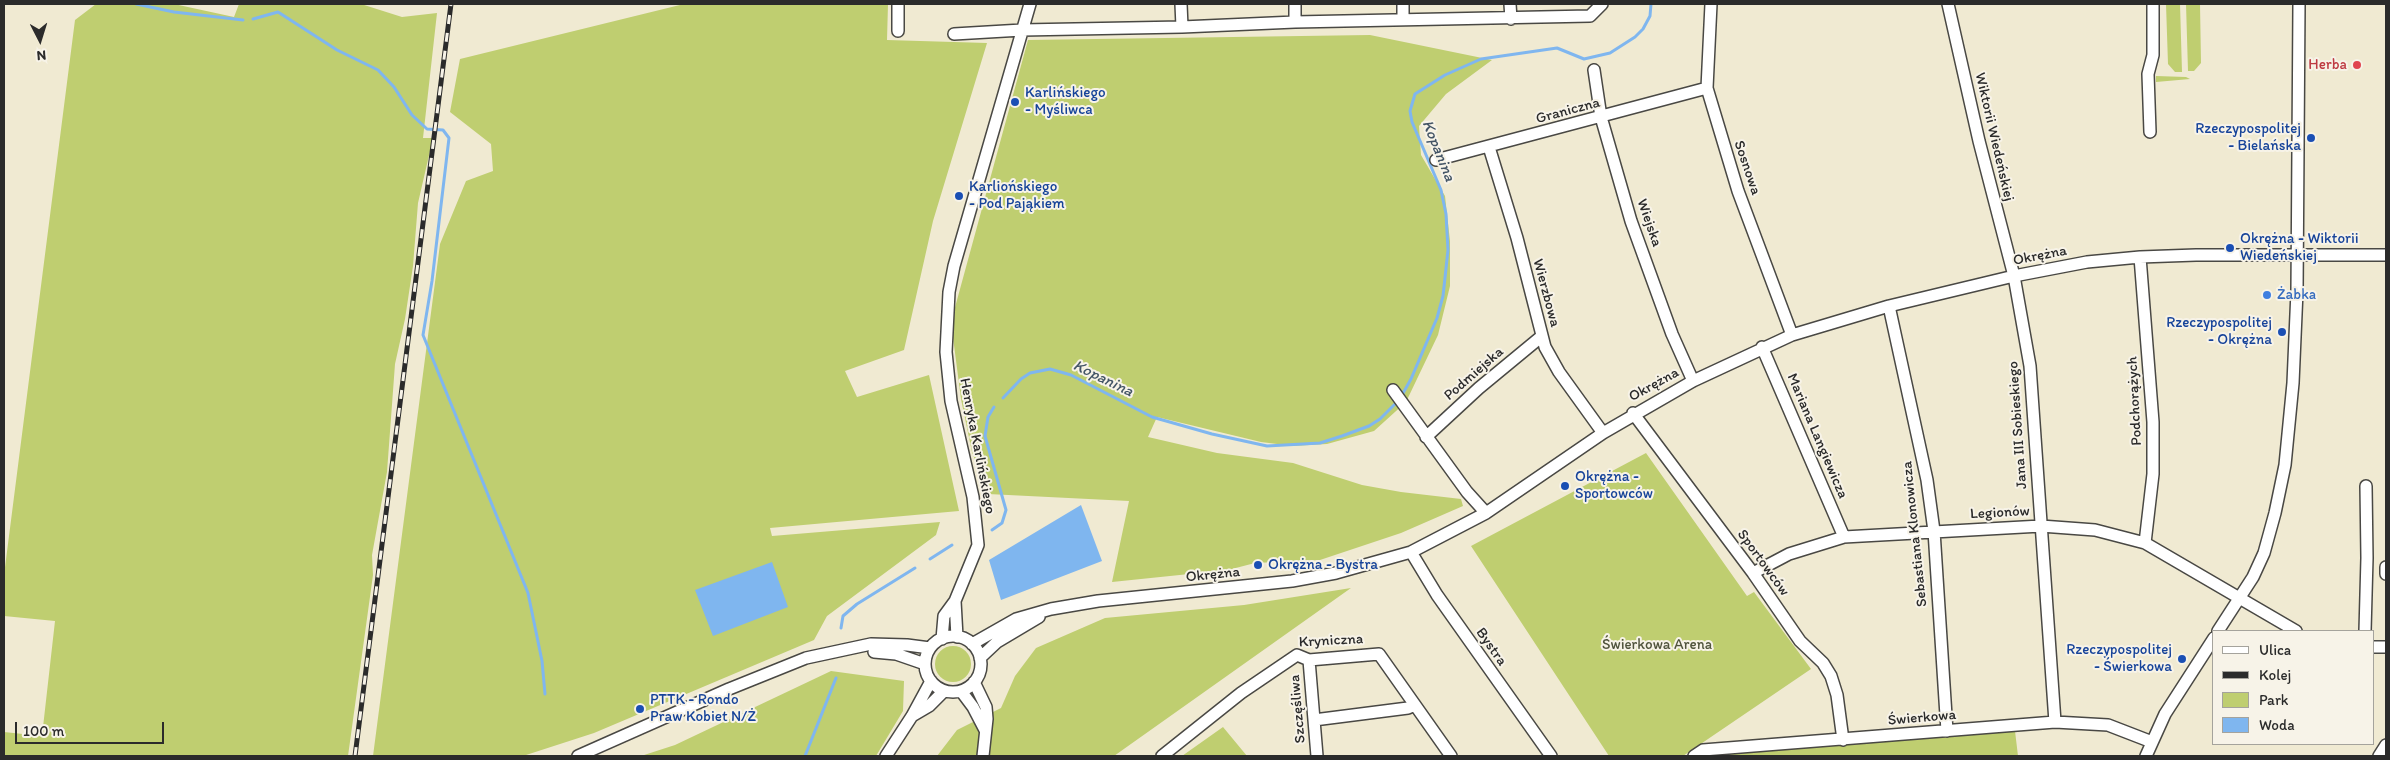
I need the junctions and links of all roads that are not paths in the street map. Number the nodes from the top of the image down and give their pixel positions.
1 (898, 4) edge
2 (1030, 4) edge
3 (1181, 4) edge
4 (1295, 4) edge
5 (1403, 4) edge
6 (1510, 4) edge
7 (1602, 4) edge
8 (1712, 4) edge
9 (1948, 4) edge
10 (2153, 4) edge
11 (2299, 4) edge
12 (1511, 19) junction
13 (1403, 20) junction
14 (1295, 22) junction
15 (1182, 27) junction
16 (1022, 30) junction
17 (898, 31) dead end
18 (954, 34) dead end
19 (1594, 70) dead end
20 (1708, 88) junction
21 (1601, 117) junction
22 (2150, 132) dead end
23 (1489, 148) junction
24 (1436, 160) dead end
25 (2297, 255) junction
26 (2386, 255) edge
27 (2140, 257) junction
28 (2014, 276) junction
29 (1889, 306) junction
30 (1792, 335) junction
31 (1542, 336) junction
32 (1762, 348) junction
33 (1693, 381) junction
34 (1393, 390) dead end
35 (1633, 413) junction
36 (1603, 432) junction
37 (1426, 436) junction
38 (2366, 486) dead end
39 (1486, 513) junction
40 (2041, 526) junction
41 (1934, 531) junction
42 (1844, 537) junction
43 (2145, 543) junction
44 (1411, 552) junction
45 (2386, 567) edge
46 (1753, 573) junction
47 (2386, 574) edge
48 (2240, 599) junction
49 (955, 601) junction
50 (1051, 610) junction
51 (2219, 630) edge
52 (2294, 630) edge
53 (2365, 630) edge
54 (957, 636) junction
55 (942, 638) junction
56 (2212, 641) edge
57 (972, 644) junction
58 (930, 648) junction
59 (850, 649) junction
60 (980, 658) junction
61 (1309, 660) junction
62 (925, 664) junction
63 (931, 681) junction
64 (974, 682) junction
65 (944, 691) junction
66 (960, 691) junction
67 (1415, 705) junction
68 (912, 716) junction
69 (1314, 720) junction
70 (2055, 722) junction
71 (985, 730) junction
72 (1947, 731) junction
73 (1843, 740) junction
74 (2152, 742) junction
75 (2386, 744) edge
76 (578, 756) edge
77 (886, 756) edge
78 (982, 756) edge
79 (1162, 756) edge
80 (1317, 756) edge
81 (1451, 756) edge
82 (1551, 756) edge
83 (1694, 756) edge
84 (2146, 756) edge
85 (2379, 756) edge

1 - 17 street
2 - 16 street, Henryka Karlińskiego
3 - 15 street
4 - 14 street
5 - 13 street
6 - 12 street
7 - 12 street
8 - 20 street, Sosnowa
9 - 28 street, Wiktorii Wiedeńskiej
10 - 22 street
11 - 25 street
12 - 13 street
13 - 14 street
14 - 15 street
15 - 16 street
16 - 18 street
16 - 49 street, Henryka Karlińskiego
19 - 21 street, Wiejska
20 - 21 street, Graniczna
20 - 30 street, Sosnowa
21 - 23 street, Graniczna
21 - 33 street, Wiejska
23 - 24 street, Graniczna
23 - 31 street, Wierzbowa
25 - 26 street, Okrężna
25 - 27 street, Okrężna
25 - 48 street
27 - 28 street, Okrężna
27 - 43 street, Podchorążych
28 - 29 street, Okrężna
28 - 40 street, Jana III Sobieskiego
29 - 30 street, Okrężna
29 - 41 street, Sebastiana Klonowicza
30 - 32 street, Okrężna
31 - 36 street, Wierzbowa
31 - 37 street, Podmiejska
32 - 33 street, Okrężna
32 - 42 street, Mariana Langiewicza
33 - 35 street, Okrężna
34 - 37 street
35 - 36 street, Okrężna
35 - 46 street, Sportowców
36 - 39 street, Okrężna
37 - 39 street
38 - 53 street
39 - 44 street, Okrężna
40 - 41 street, Legionów
40 - 43 street, Legionów
40 - 70 street, Jana III Sobieskiego
41 - 42 street, Legionów
41 - 72 street, Sebastiana Klonowicza
42 - 46 street, Legionów
43 - 48 street, Legionów
44 - 50 street, Okrężna
44 - 82 street, Bystra
45 - 47 street
46 - 73 street, Sportowców
48 - 51 street
48 - 52 street, Legionów
49 - 54 street, Henryka Karlińskiego
49 - 55 street, Henryka Karlińskiego
50 - 57 street, Okrężna
50 - 60 street, Okrężna
54 - 55 street
54 - 57 street
55 - 58 street
56 - 74 street
57 - 60 street
58 - 59 street
58 - 62 street
59 - 62 street
59 - 76 street
60 - 64 street
61 - 67 street, Kryniczna
61 - 69 street, Szczęśliwa
61 - 79 street, Kryniczna
62 - 63 street
63 - 65 street
63 - 68 street
64 - 66 street
64 - 71 street
65 - 66 street
65 - 68 street
66 - 71 street
67 - 69 street
67 - 81 street, Kryniczna
68 - 77 street
69 - 80 street, Szczęśliwa
70 - 72 street, Świerkowa
70 - 74 street, Świerkowa
71 - 78 street
72 - 73 street, Świerkowa
73 - 83 street, Świerkowa
74 - 84 street
75 - 85 street

